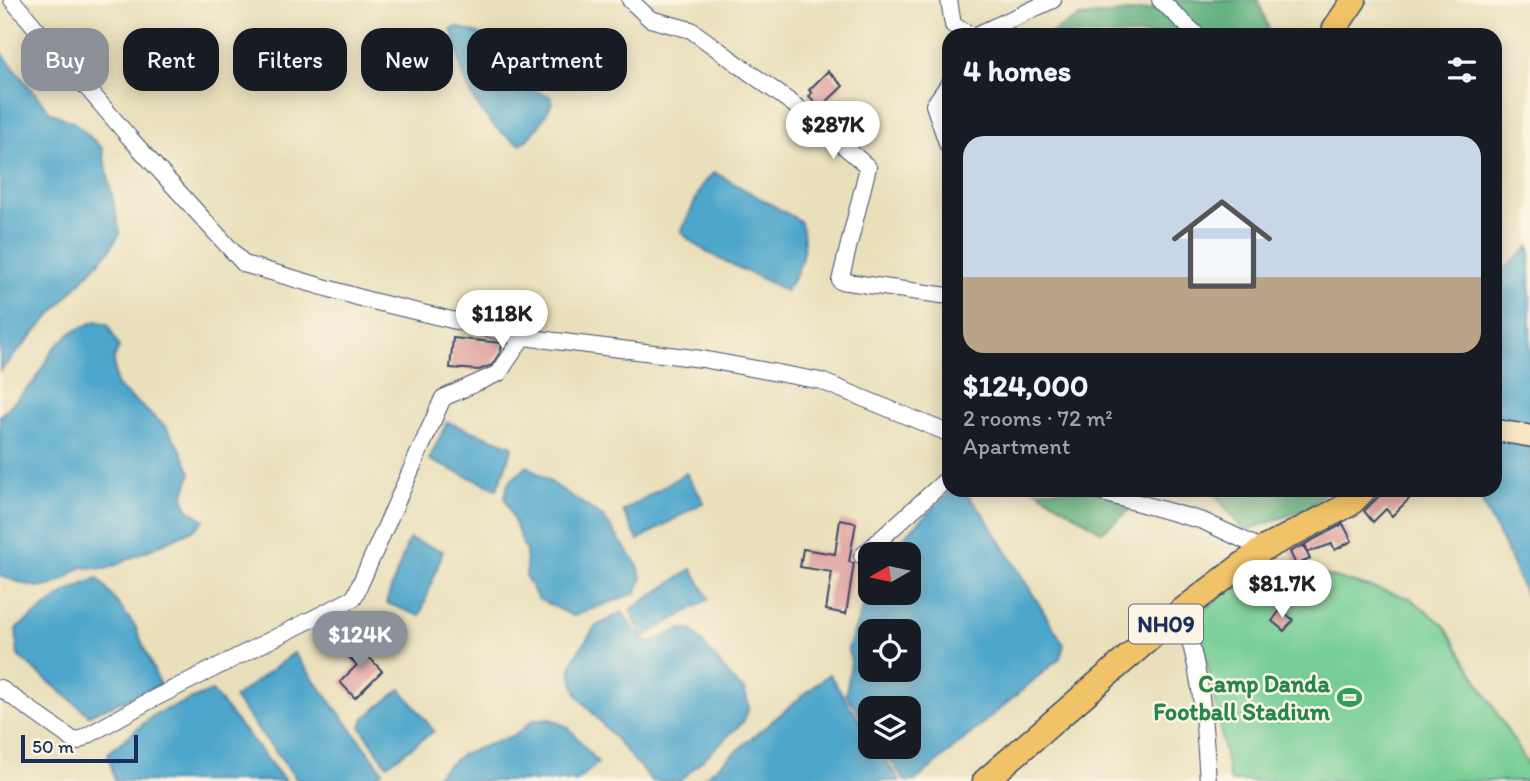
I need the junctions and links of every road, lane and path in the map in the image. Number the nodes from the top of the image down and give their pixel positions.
1 (12, 0) edge
2 (630, 0) edge
3 (949, 0) edge
4 (1053, 0) edge
5 (1160, 0) edge
6 (1354, 0) edge
7 (953, 28) edge
8 (991, 28) edge
9 (1190, 28) edge
10 (1335, 28) edge
11 (942, 94) edge
12 (942, 128) edge
13 (942, 295) edge
14 (523, 337) junction
15 (942, 431) edge
16 (1502, 431) edge
17 (1530, 436) edge
18 (942, 483) edge
19 (1116, 497) edge
20 (1357, 497) edge
21 (877, 542) edge
22 (1263, 549) junction
23 (1180, 612) junction
24 (0, 688) edge
25 (985, 781) edge
26 (1208, 781) edge

1 - 14 street
2 - 13 street
3 - 7 street
4 - 8 street
5 - 9 street
6 - 10 main road
11 - 12 street
14 - 15 street
14 - 24 street
16 - 17 main road
18 - 21 street
19 - 22 street
20 - 22 main road, NH09
22 - 23 main road, NH09
23 - 25 main road, NH09
23 - 26 street

